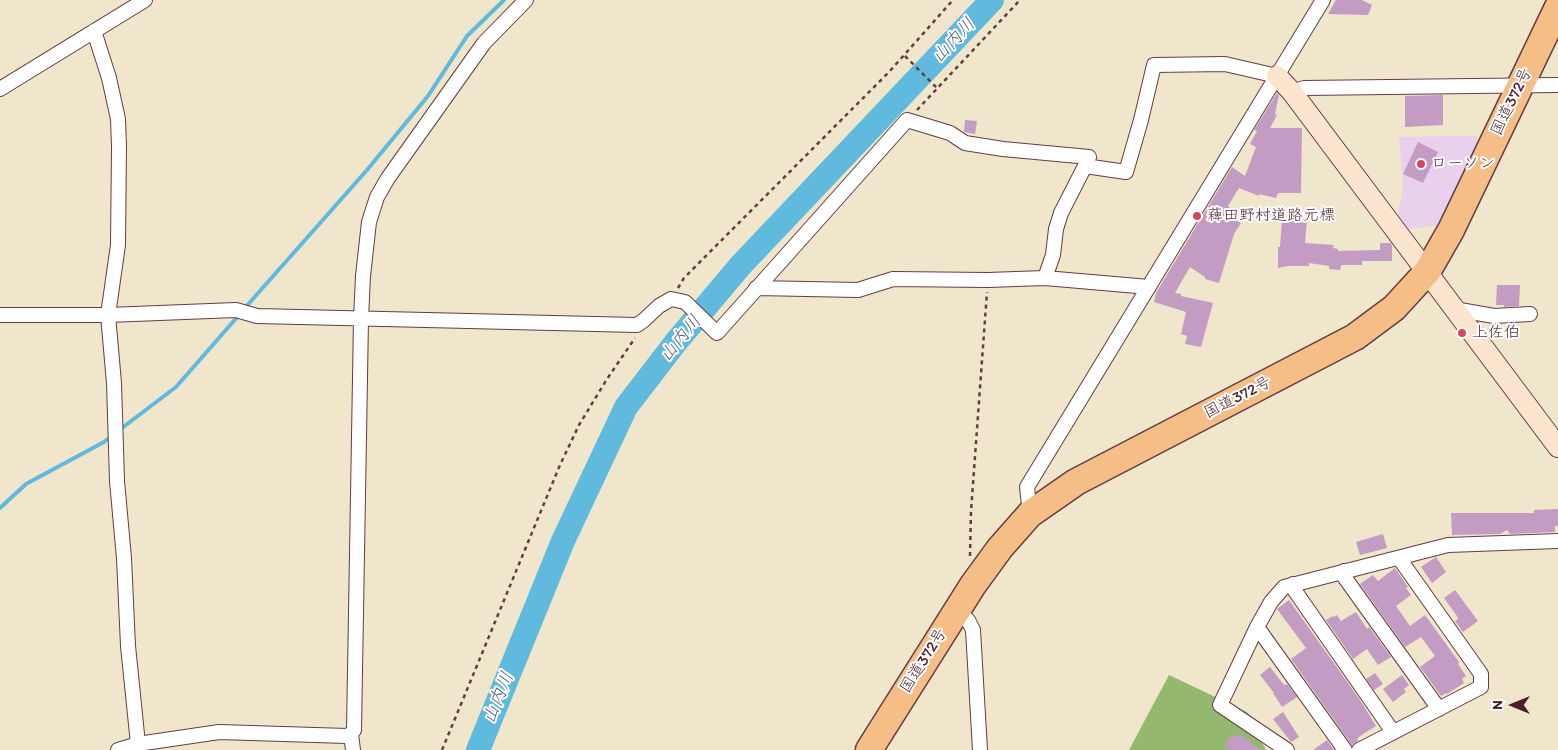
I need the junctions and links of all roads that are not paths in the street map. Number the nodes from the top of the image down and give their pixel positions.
1 (145, 0) edge
2 (526, 0) edge
3 (1323, 0) edge
4 (1558, 8) edge
5 (94, 31) junction
6 (1277, 76) junction
7 (1520, 86) junction
8 (1558, 86) edge
9 (0, 89) edge
10 (1292, 92) junction
11 (1085, 166) junction
12 (1427, 272) junction
13 (1046, 278) junction
14 (756, 288) junction
15 (1149, 288) junction
16 (1454, 309) junction
17 (1530, 314) dead end
18 (0, 315) edge
19 (108, 315) junction
20 (361, 319) junction
21 (1558, 447) edge
22 (1030, 514) junction
23 (1558, 541) edge
24 (1399, 558) junction
25 (1344, 571) junction
26 (1293, 584) junction
27 (956, 612) junction
28 (1257, 627) junction
29 (1439, 709) junction
30 (1393, 732) junction
31 (352, 734) junction
32 (138, 744) junction
33 (118, 750) edge
34 (353, 750) edge
35 (869, 750) edge
36 (980, 750) edge
37 (1287, 750) edge
38 (1345, 750) edge
39 (1359, 750) edge

1 - 5 street
2 - 20 street
3 - 6 street
4 - 7 highway, 国道372号
5 - 9 street
5 - 19 street
6 - 10 street
6 - 11 street
6 - 15 street
7 - 8 street
7 - 10 street
7 - 12 highway, 国道372号
10 - 12 street
11 - 13 street
11 - 14 street
12 - 16 street
12 - 22 highway, 国道372号
13 - 14 street
13 - 15 street
14 - 20 street
15 - 22 street
16 - 17 street
16 - 21 street
18 - 19 street
19 - 20 street
19 - 32 street
20 - 31 street
22 - 27 highway, 国道372号
23 - 24 street
24 - 25 street
24 - 29 street
25 - 26 street
25 - 29 street
26 - 28 street
26 - 30 street
27 - 35 highway, 国道372号
27 - 36 street
28 - 37 street
28 - 38 street
29 - 30 street
30 - 39 street
31 - 32 street
31 - 34 street
32 - 33 street

